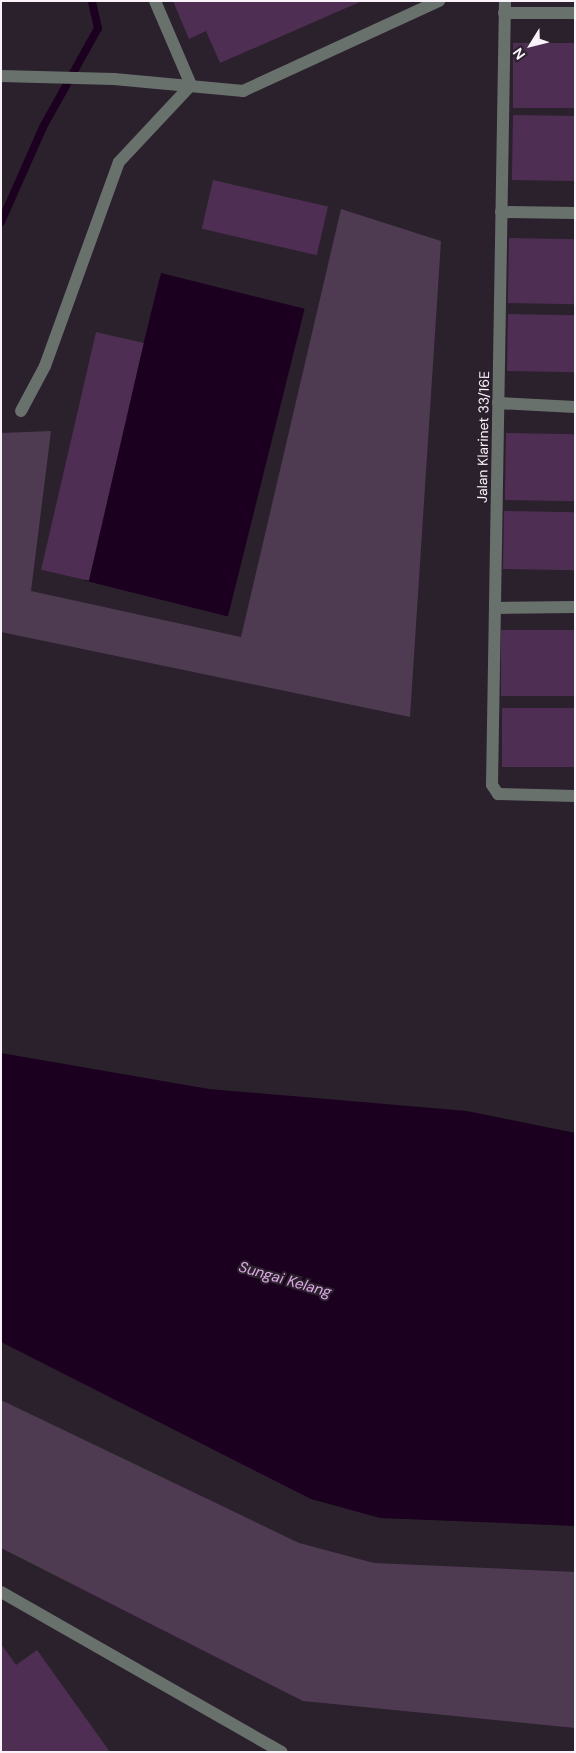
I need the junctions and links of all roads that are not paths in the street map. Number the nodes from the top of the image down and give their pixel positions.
1 (155, 1) edge
2 (439, 1) edge
3 (505, 7) edge
4 (575, 13) edge
5 (2, 76) edge
6 (191, 85) junction
7 (501, 212) junction
8 (575, 213) edge
9 (498, 403) junction
10 (575, 407) edge
11 (21, 411) dead end
12 (575, 607) edge
13 (495, 608) junction
14 (575, 796) edge
15 (1, 1592) edge
16 (282, 1752) edge

1 - 6 street
2 - 6 street
3 - 4 street
3 - 7 street, Jalan Klarinet 33/16E
5 - 6 street
6 - 11 street
7 - 8 street
7 - 9 street, Jalan Klarinet 33/16E
9 - 10 street
9 - 13 street, Jalan Klarinet 33/16E
12 - 13 street
13 - 14 street, Jalan Klarinet 33/16E
15 - 16 street

